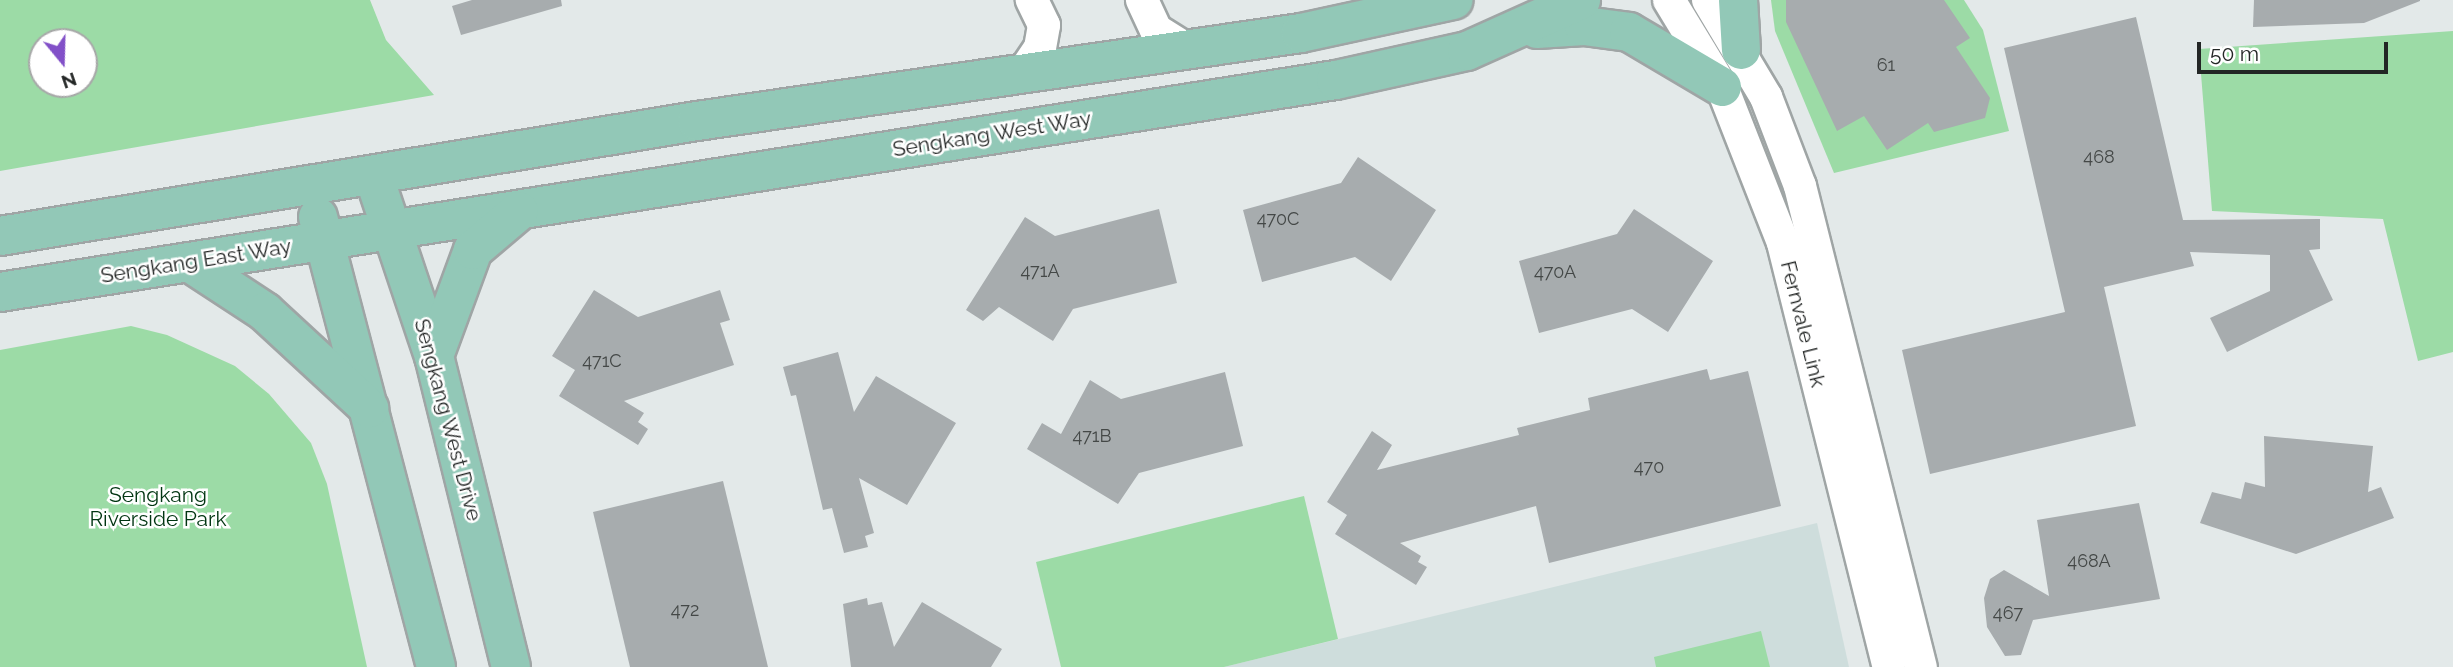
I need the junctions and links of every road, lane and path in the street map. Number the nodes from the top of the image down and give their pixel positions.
1 (1032, 0) edge
2 (1142, 0) edge
3 (1453, 0) edge
4 (1581, 0) edge
5 (1669, 0) edge
6 (1708, 0) edge
7 (1738, 0) edge
8 (1524, 29) junction
9 (1183, 47) junction
10 (1741, 50) junction
11 (1023, 73) junction
12 (1722, 87) junction
13 (374, 177) junction
14 (311, 188) junction
15 (519, 211) junction
16 (391, 231) junction
17 (0, 236) edge
18 (324, 241) junction
19 (177, 264) junction
20 (0, 292) edge
21 (435, 356) junction
22 (369, 408) junction
23 (436, 667) edge
24 (511, 667) edge
25 (1889, 667) edge
26 (1921, 667) edge

1 - 11 street
2 - 9 street
3 - 9 main road
4 - 8 main road, Sengkang West Way
5 - 12 street, Fernvale Link
6 - 10 street, Fernvale Link
7 - 10 main road
8 - 12 main road
8 - 15 main road, Sengkang West Way
9 - 11 main road
10 - 26 street, Fernvale Link
11 - 13 main road
12 - 25 street, Fernvale Link
13 - 14 main road
13 - 16 main road, Sengkang West Drive
14 - 17 main road
14 - 18 main road
15 - 16 main road, Sengkang West Way
15 - 21 main road
16 - 18 main road, Sengkang East Way
16 - 21 main road, Sengkang West Drive
18 - 19 main road, Sengkang East Way
18 - 22 main road
19 - 20 main road, Sengkang East Way
19 - 22 main road
21 - 24 main road, Sengkang West Drive
22 - 23 main road

